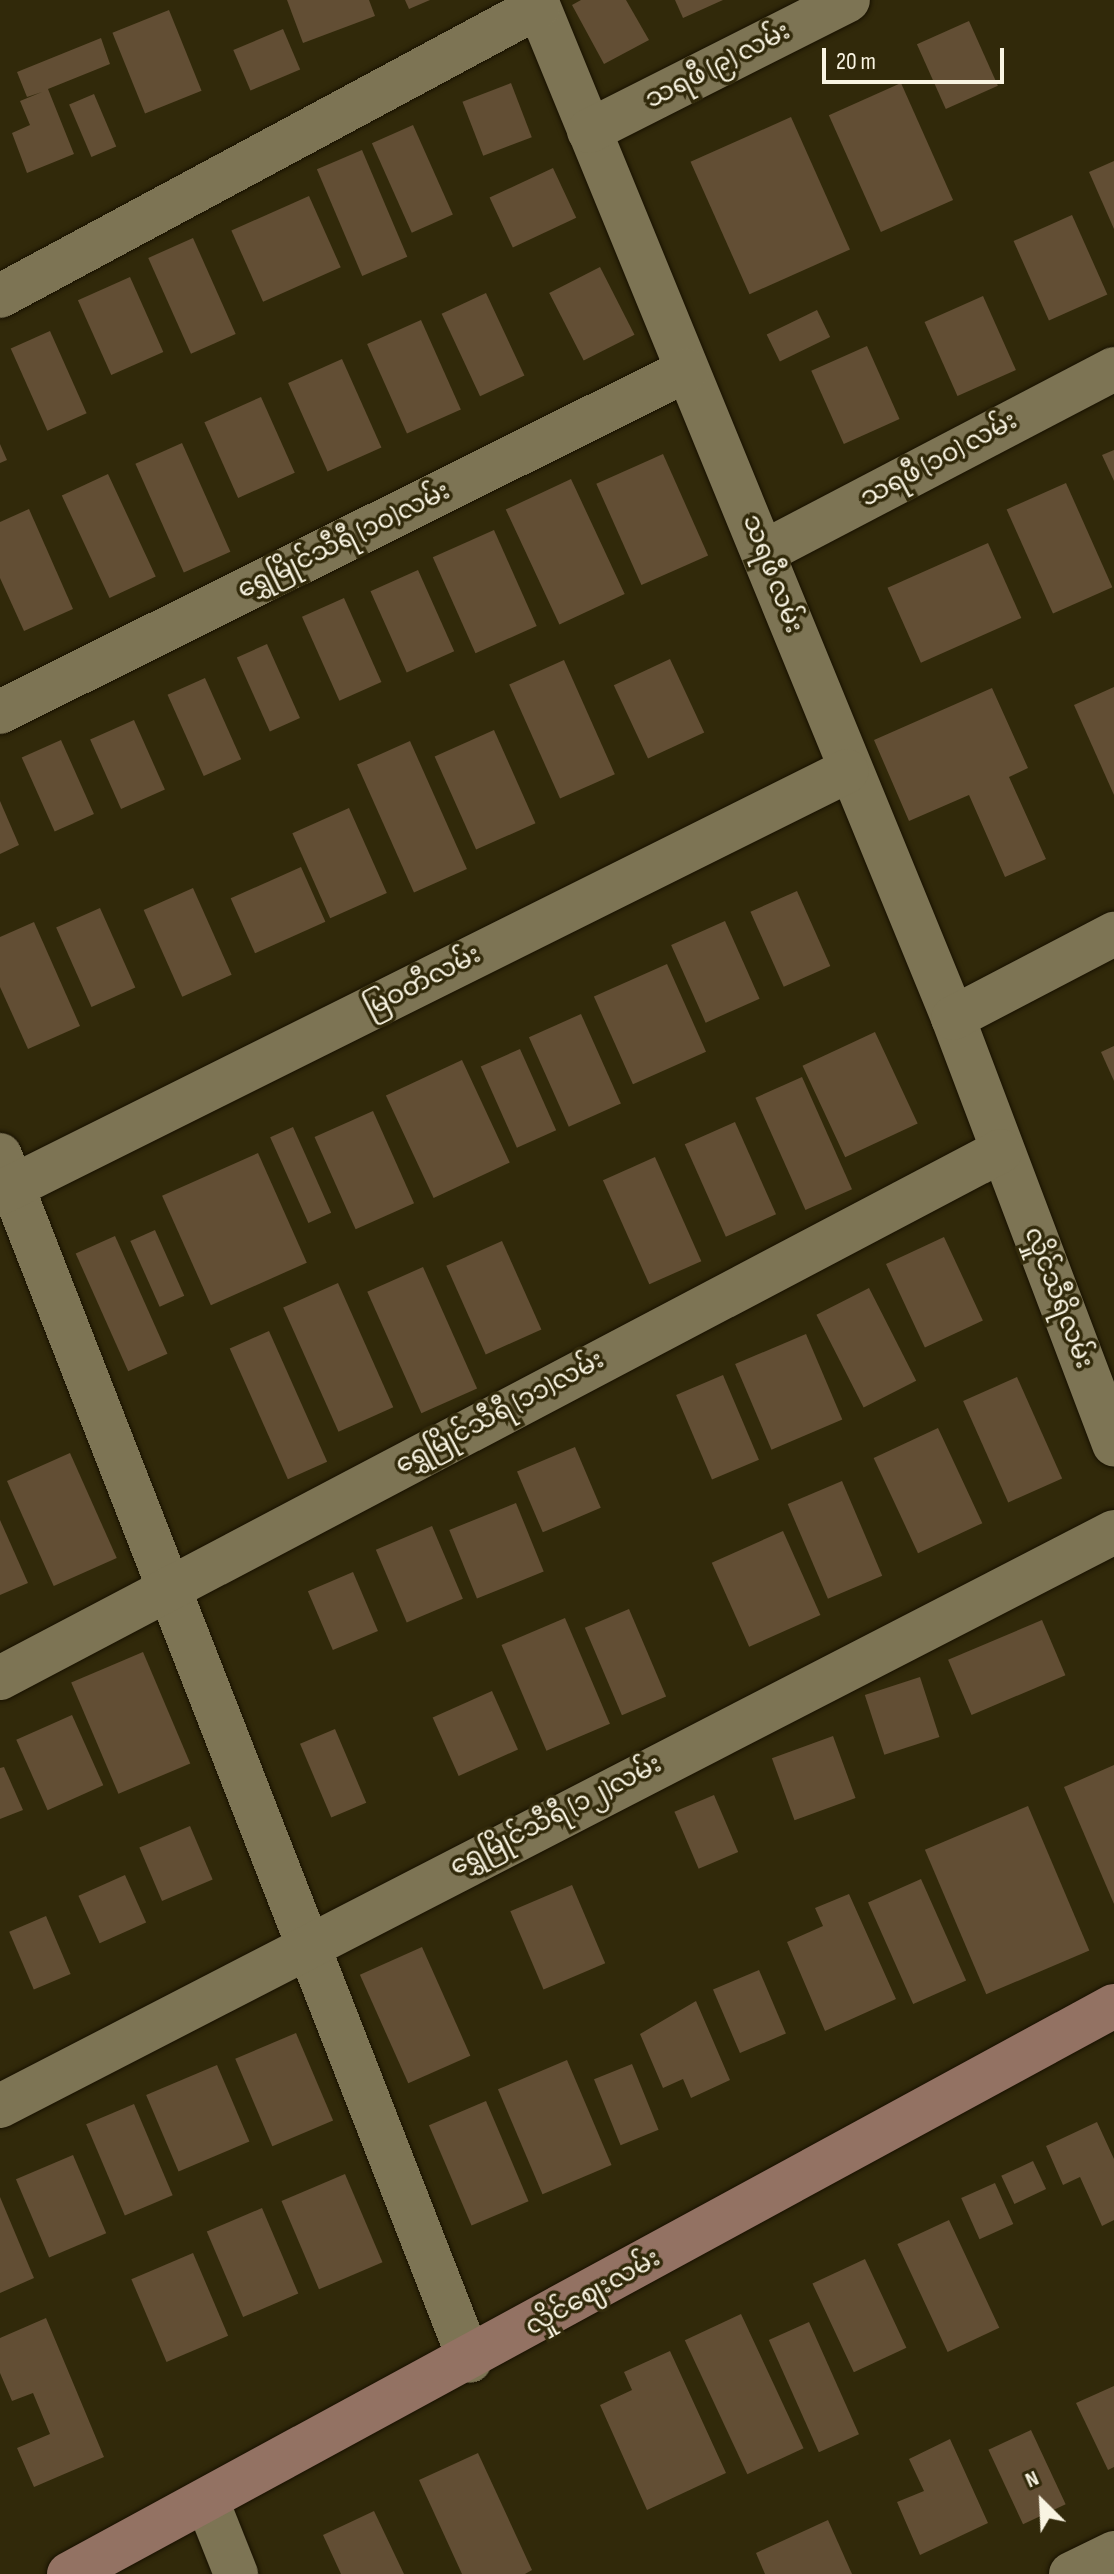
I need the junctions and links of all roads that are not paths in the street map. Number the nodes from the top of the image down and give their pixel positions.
1 (848, 0) edge
2 (537, 3) edge
3 (589, 131) junction
4 (0, 296) edge
5 (1114, 369) edge
6 (687, 370) junction
7 (764, 552) junction
8 (0, 712) edge
9 (847, 771) junction
10 (1114, 934) edge
11 (953, 1018) junction
12 (1001, 1151) junction
13 (4, 1179) edge
14 (1114, 1445) edge
15 (1114, 1532) edge
16 (168, 1586) junction
17 (0, 1678) edge
18 (306, 1943) junction
19 (1114, 2006) edge
20 (0, 2106) edge
21 (470, 2361) junction
22 (207, 2501) junction
23 (1114, 2553) edge
24 (69, 2574) edge
25 (236, 2574) edge
26 (1071, 2574) edge

1 - 3 street, သရဖီ (၉) လမ်း
2 - 3 street, သရဖီ လမ်း
2 - 4 street
3 - 6 street, သရဖီ လမ်း
5 - 7 street, သရဖီ (၁၀) လမ်း
6 - 7 street, သရဖီ လမ်း
6 - 8 street, ရွှေမြိုင်သီရီ (၁၀)လမ်း
7 - 9 street, သရဖီ လမ်း
9 - 11 street, သရဖီ လမ်း
9 - 13 street, မြဝတီလမ်း
10 - 11 street
11 - 12 street, သရဖီ လမ်း
12 - 14 street, လှိုင်သီရိလမ်း
12 - 16 street, ရွှေမြိုင်သီရီ (၁၁)လမ်း
13 - 16 street
15 - 18 street, ရွှေမြိုင်သီရီ (၁၂)လမ်း
16 - 17 street, ရွှေမြိုင်သီရီ (၁၁)လမ်း
16 - 18 street
18 - 20 street, ရွှေမြိုင်သီရီ (၁၂)လမ်း
18 - 21 street
19 - 21 street, လှိုင်ဈေးလမ်း
21 - 22 street, လှိုင်ဈေးလမ်း
22 - 24 street, လှိုင်ဈေးလမ်း
22 - 25 street
23 - 26 street

